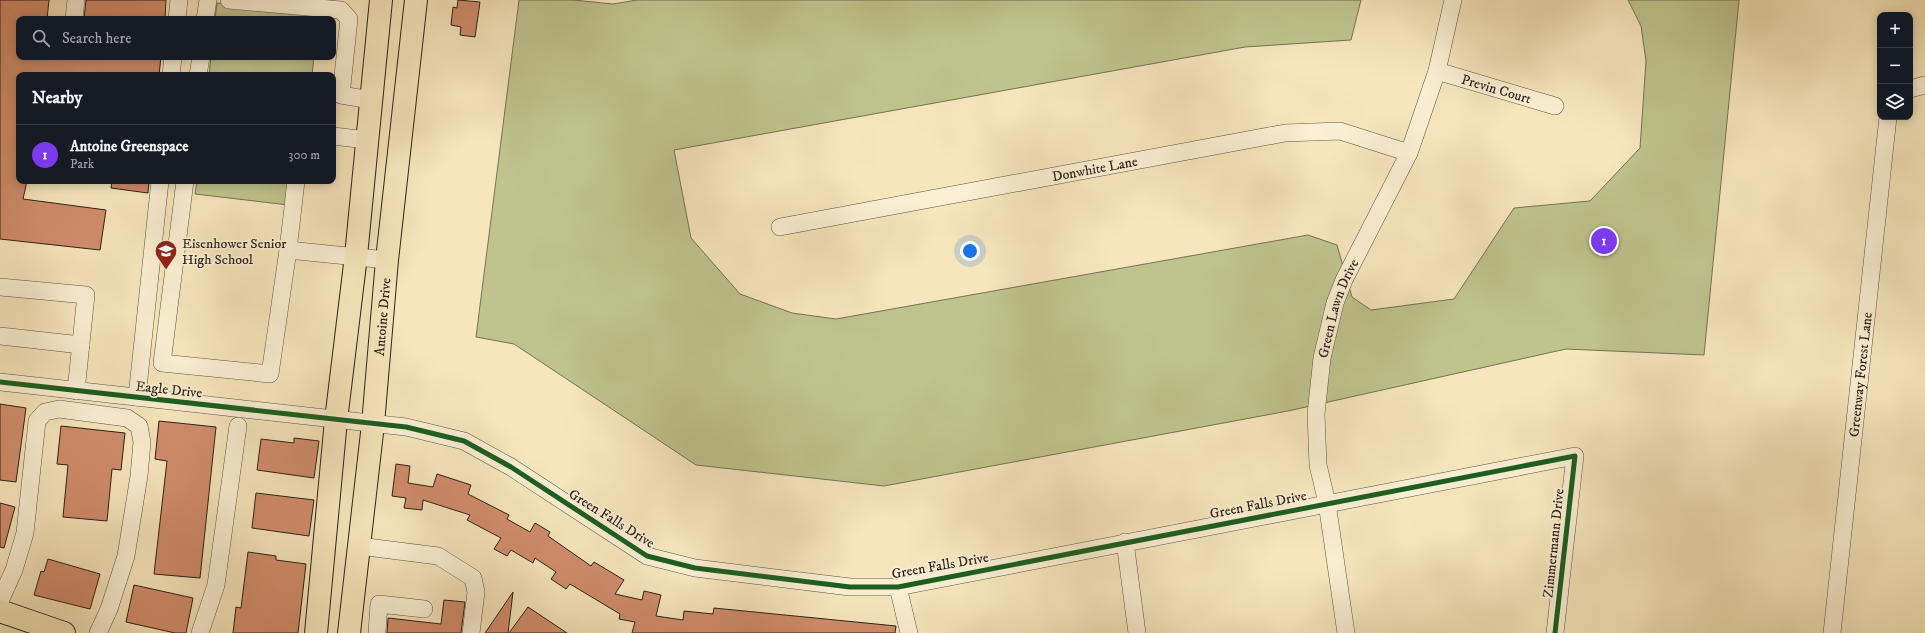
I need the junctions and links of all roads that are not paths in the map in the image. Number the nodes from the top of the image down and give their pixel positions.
1 (76, 0) edge
2 (180, 0) edge
3 (208, 0) edge
4 (229, 0) edge
5 (381, 0) edge
6 (416, 0) edge
7 (1453, 0) edge
8 (74, 16) edge
9 (177, 16) edge
10 (206, 16) edge
11 (173, 60) edge
12 (200, 60) edge
13 (1437, 71) junction
14 (172, 72) edge
15 (198, 72) edge
16 (1925, 85) edge
17 (1913, 88) edge
18 (360, 98) junction
19 (404, 104) junction
20 (1555, 106) dead end
21 (1888, 120) edge
22 (336, 136) edge
23 (367, 140) junction
24 (1409, 153) junction
25 (160, 184) edge
26 (185, 184) edge
27 (296, 184) edge
28 (780, 227) dead end
29 (288, 250) junction
30 (356, 256) junction
31 (387, 260) junction
32 (0, 287) edge
33 (0, 336) edge
34 (81, 345) junction
35 (0, 382) edge
36 (76, 391) junction
37 (137, 398) junction
38 (336, 420) junction
39 (373, 424) junction
40 (238, 426) dead end
41 (1575, 456) joint
42 (1327, 503) junction
43 (1125, 542) junction
44 (359, 546) junction
45 (898, 587) junction
46 (0, 601) edge
47 (424, 609) dead end
48 (0, 611) edge
49 (64, 633) edge
50 (98, 633) edge
51 (200, 633) edge
52 (316, 633) edge
53 (349, 633) edge
54 (377, 633) edge
55 (471, 633) edge
56 (909, 633) edge
57 (1137, 633) edge
58 (1346, 633) edge
59 (1555, 633) edge
60 (1832, 633) edge

1 - 8 street
2 - 9 street
3 - 10 street
4 - 18 street
5 - 18 main road
6 - 19 main road, Antoine Drive
7 - 13 street, Green Lawn Drive
11 - 14 street
12 - 15 street
13 - 20 street, Previn Court
13 - 24 street, Green Lawn Drive
16 - 17 street
18 - 19 main road
18 - 23 main road
19 - 31 main road, Antoine Drive
21 - 60 street, Greenway Forest Lane
22 - 23 street
23 - 30 main road
24 - 28 street, Donwhite Lane
24 - 42 street, Green Lawn Drive
25 - 37 street
26 - 29 street
27 - 29 street
29 - 30 street
30 - 31 street
30 - 38 main road
31 - 39 main road, Antoine Drive
32 - 34 street
33 - 34 street
34 - 36 street
35 - 36 street, Eagle Drive
36 - 37 street, Eagle Drive
37 - 38 street, Eagle Drive
38 - 39 street, Green Falls Drive
38 - 52 main road
39 - 44 main road, Antoine Drive
39 - 45 street, Green Falls Drive
40 - 51 street
41 - 42 street, Green Falls Drive
41 - 59 street, Zimmermann Drive
42 - 43 street, Green Falls Drive
42 - 58 street, Green Lawn Drive
43 - 45 street, Green Falls Drive
43 - 57 street
44 - 53 main road, Antoine Drive
44 - 55 street
45 - 56 street
46 - 50 street
47 - 54 street
48 - 49 main road

